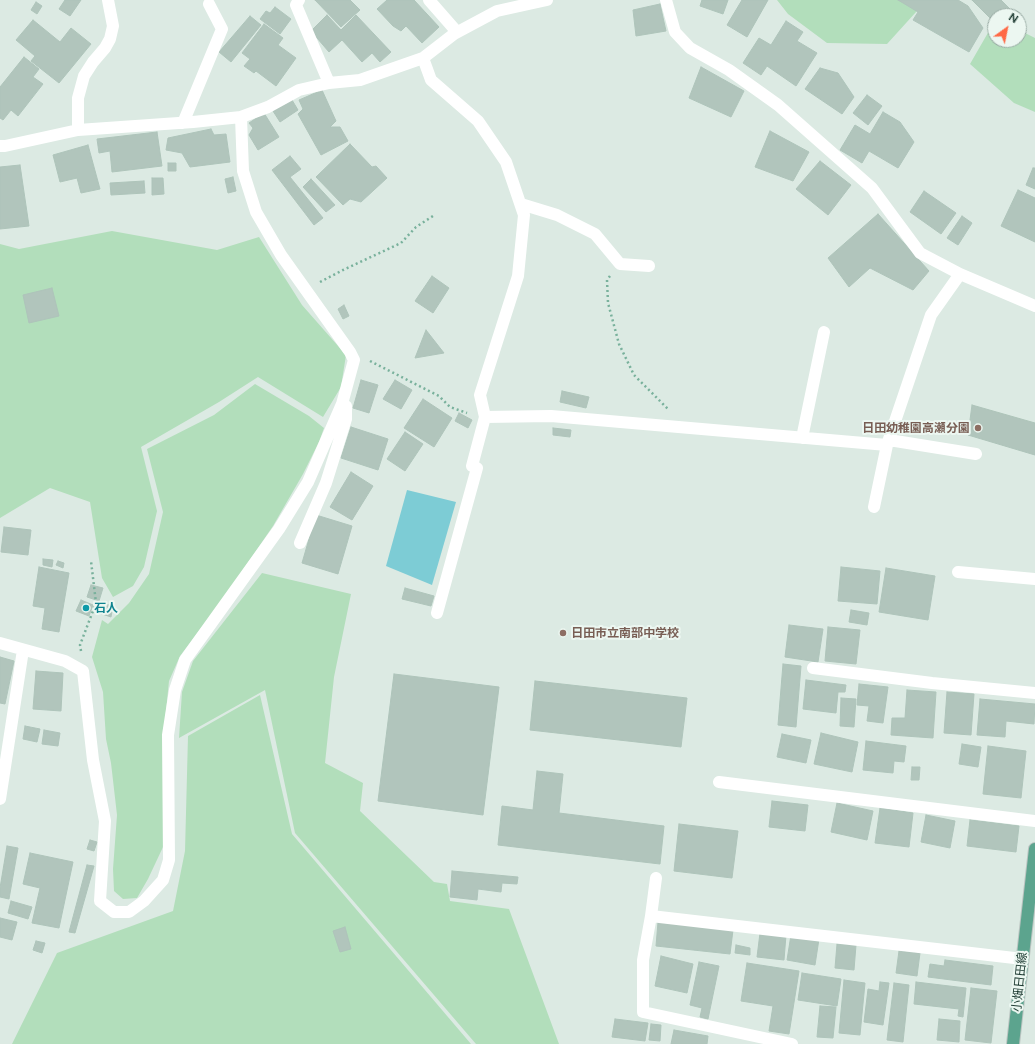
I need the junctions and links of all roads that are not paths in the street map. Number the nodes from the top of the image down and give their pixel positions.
1 (108, 0) edge
2 (298, 0) edge
3 (429, 0) edge
4 (546, 0) edge
5 (666, 0) edge
6 (209, 4) dead end
7 (457, 32) junction
8 (423, 58) junction
9 (329, 83) junction
10 (240, 117) junction
11 (183, 123) junction
12 (78, 130) junction
13 (0, 146) edge
14 (521, 204) junction
15 (649, 266) dead end
16 (960, 274) junction
17 (1035, 306) edge
18 (824, 332) dead end
19 (342, 404) junction
20 (485, 417) junction
21 (802, 438) junction
22 (888, 443) junction
23 (976, 454) dead end
24 (874, 507) dead end
25 (300, 543) dead end
26 (958, 572) dead end
27 (1035, 579) edge
28 (436, 613) dead end
29 (0, 643) edge
30 (23, 650) junction
31 (813, 668) dead end
32 (1035, 693) edge
33 (719, 782) dead end
34 (0, 799) edge
35 (1035, 821) edge
36 (1035, 849) edge
37 (656, 878) dead end
38 (651, 916) junction
39 (1023, 959) junction
40 (792, 1044) edge
41 (1013, 1044) edge

1 - 12 street
2 - 9 street
3 - 7 street
4 - 7 street
5 - 16 street
6 - 11 street
7 - 8 street
8 - 9 street
8 - 14 street
9 - 10 street
10 - 11 street
10 - 19 street
11 - 12 street
12 - 13 street
14 - 15 street
14 - 20 street
16 - 17 street
16 - 22 street
18 - 21 street
19 - 25 street
19 - 30 street
20 - 21 street
20 - 28 street
21 - 22 street
22 - 23 street
22 - 24 street
26 - 27 street
29 - 30 street
30 - 34 street
31 - 32 street
33 - 35 street
36 - 39 main road, 小畑日田線
37 - 38 street
38 - 39 street
38 - 40 street
39 - 41 main road, 小畑日田線

